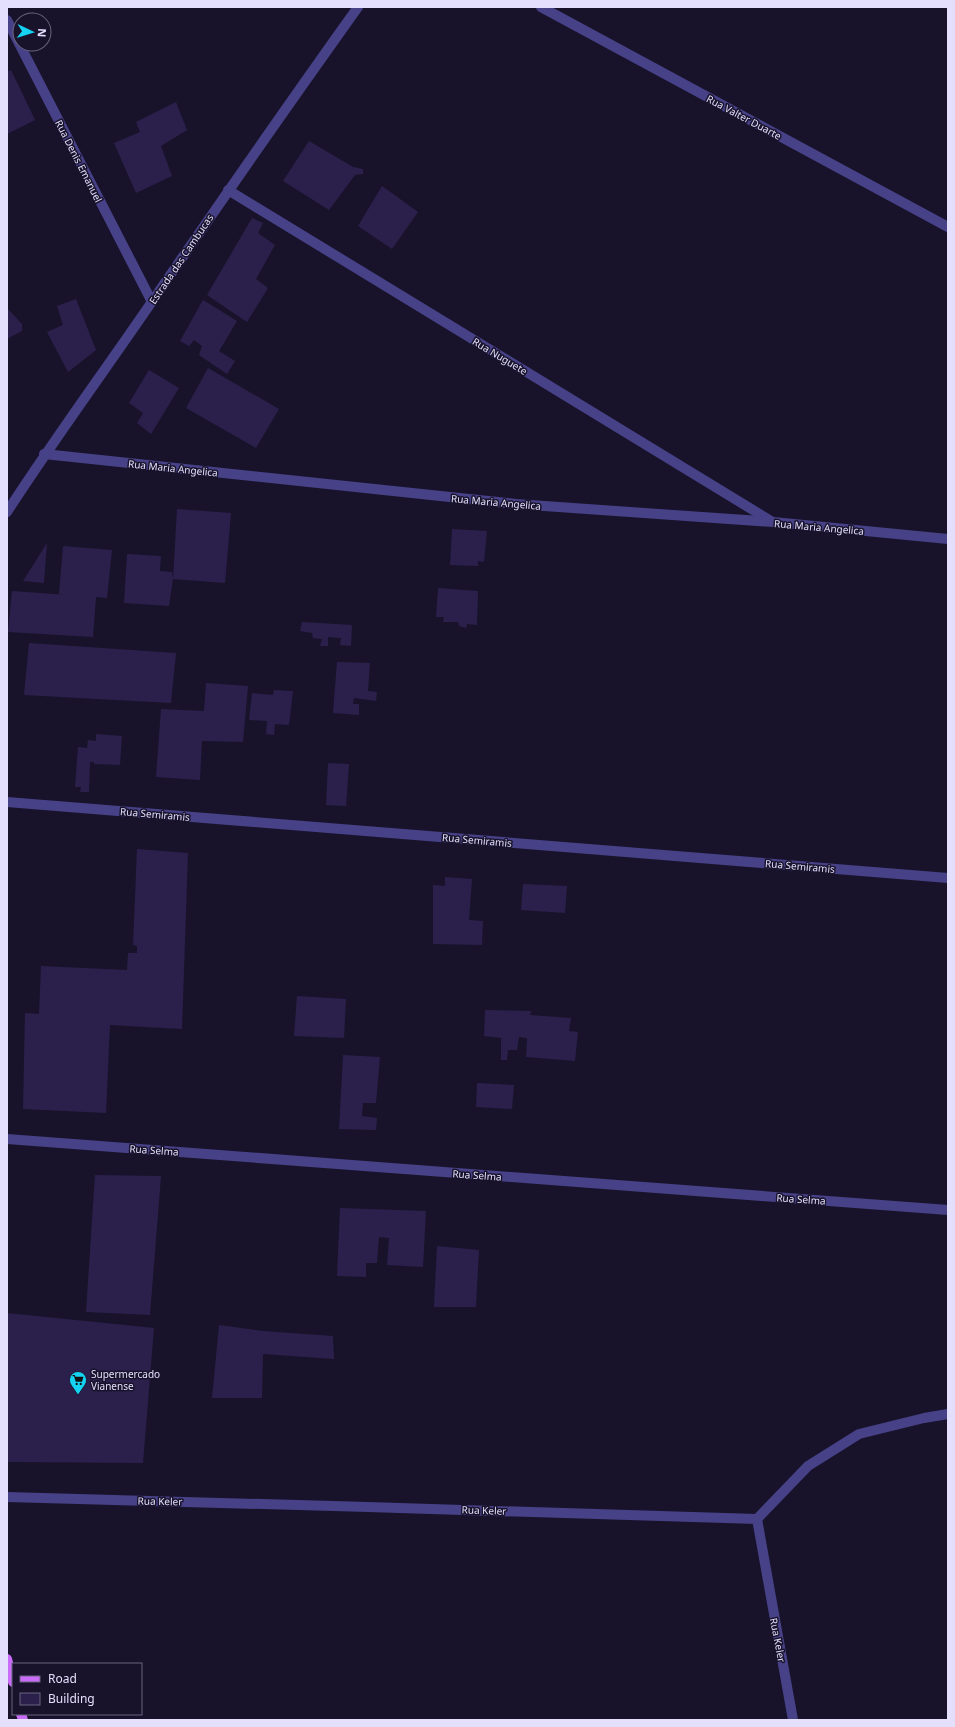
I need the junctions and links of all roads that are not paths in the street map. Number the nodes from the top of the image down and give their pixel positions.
1 (358, 7) edge
2 (541, 7) edge
3 (7, 20) edge
4 (228, 190) junction
5 (948, 227) edge
6 (152, 302) junction
7 (44, 454) junction
8 (7, 512) edge
9 (773, 522) junction
10 (948, 539) edge
11 (7, 802) edge
12 (948, 878) edge
13 (7, 1139) edge
14 (948, 1210) edge
15 (948, 1414) edge
16 (7, 1497) edge
17 (757, 1520) junction
18 (7, 1659) edge
19 (12, 1678) edge
20 (793, 1720) edge

1 - 4 street, Estrada das Cambucas
2 - 5 street, Rua Valter Duarte
3 - 6 street, Rua Denis Emanuel
4 - 6 street, Estrada das Cambucas
4 - 9 street, Rua Nuguete
6 - 7 street, Estrada das Cambucas
7 - 8 street, Estrada das Cambucas
7 - 9 street, Rua Maria Angelica
9 - 10 street, Rua Maria Angelica
11 - 12 street, Rua Semiramis
13 - 14 street, Rua Selma
15 - 17 street
16 - 17 street, Rua Keler
17 - 20 street, Rua Keler
18 - 19 main road

